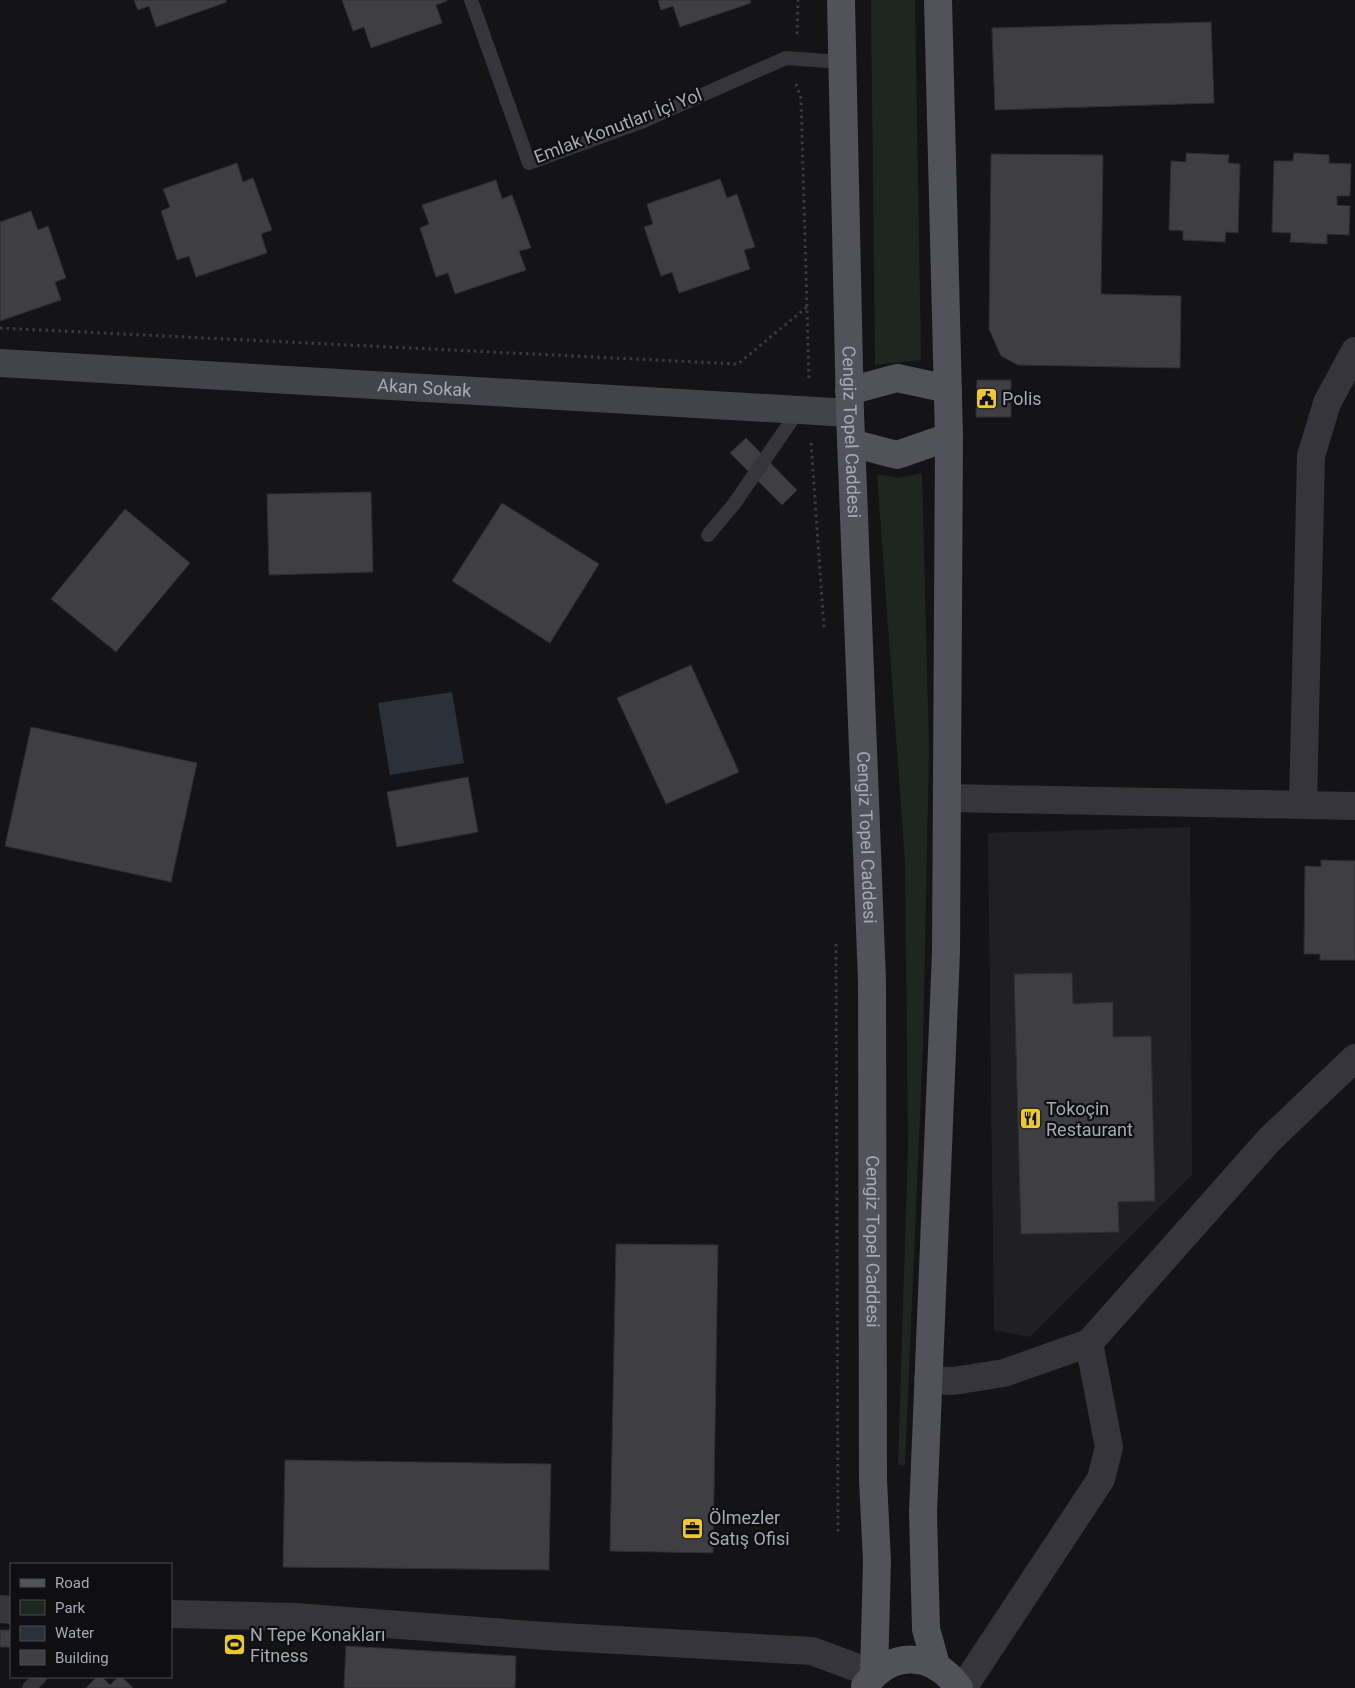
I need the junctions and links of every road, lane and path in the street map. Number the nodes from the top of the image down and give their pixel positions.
1 (471, 0) edge
2 (798, 0) edge
3 (841, 0) edge
4 (938, 0) edge
5 (786, 58) junction
6 (841, 62) junction
7 (808, 306) junction
8 (0, 328) edge
9 (1355, 351) edge
10 (0, 363) edge
11 (948, 389) junction
12 (849, 402) junction
13 (804, 411) junction
14 (949, 437) junction
15 (851, 443) junction
16 (708, 535) dead end
17 (825, 637) dead end
18 (947, 798) junction
19 (1303, 805) junction
20 (1355, 806) edge
21 (836, 940) dead end
22 (1355, 1058) edge
23 (1089, 1343) junction
24 (928, 1380) junction
25 (838, 1535) dead end
26 (172, 1614) edge
27 (936, 1665) junction
28 (39, 1678) edge
29 (869, 1681) edge
30 (29, 1688) edge
31 (959, 1688) edge
32 (963, 1688) edge

1 - 5 lane, Emlak Konutları İçi Yol
2 - 5 path
3 - 6 main road, Cengiz Topel Caddesi
4 - 11 main road
5 - 6 lane, Emlak Konutları İçi Yol
5 - 7 path
6 - 12 main road, Cengiz Topel Caddesi
7 - 8 path
7 - 13 path
9 - 19 street
10 - 13 street, Akan Sokak
11 - 12 main road
11 - 14 main road
12 - 13 street, Akan Sokak
12 - 15 main road, Cengiz Topel Caddesi
13 - 16 lane
13 - 17 path
14 - 15 main road
14 - 18 main road
15 - 29 main road, Cengiz Topel Caddesi
18 - 19 street
18 - 24 main road
19 - 20 street
21 - 25 path
22 - 23 street
23 - 24 street
23 - 32 street
24 - 27 main road
26 - 29 street
27 - 29 main road
27 - 31 main road
28 - 30 lane

